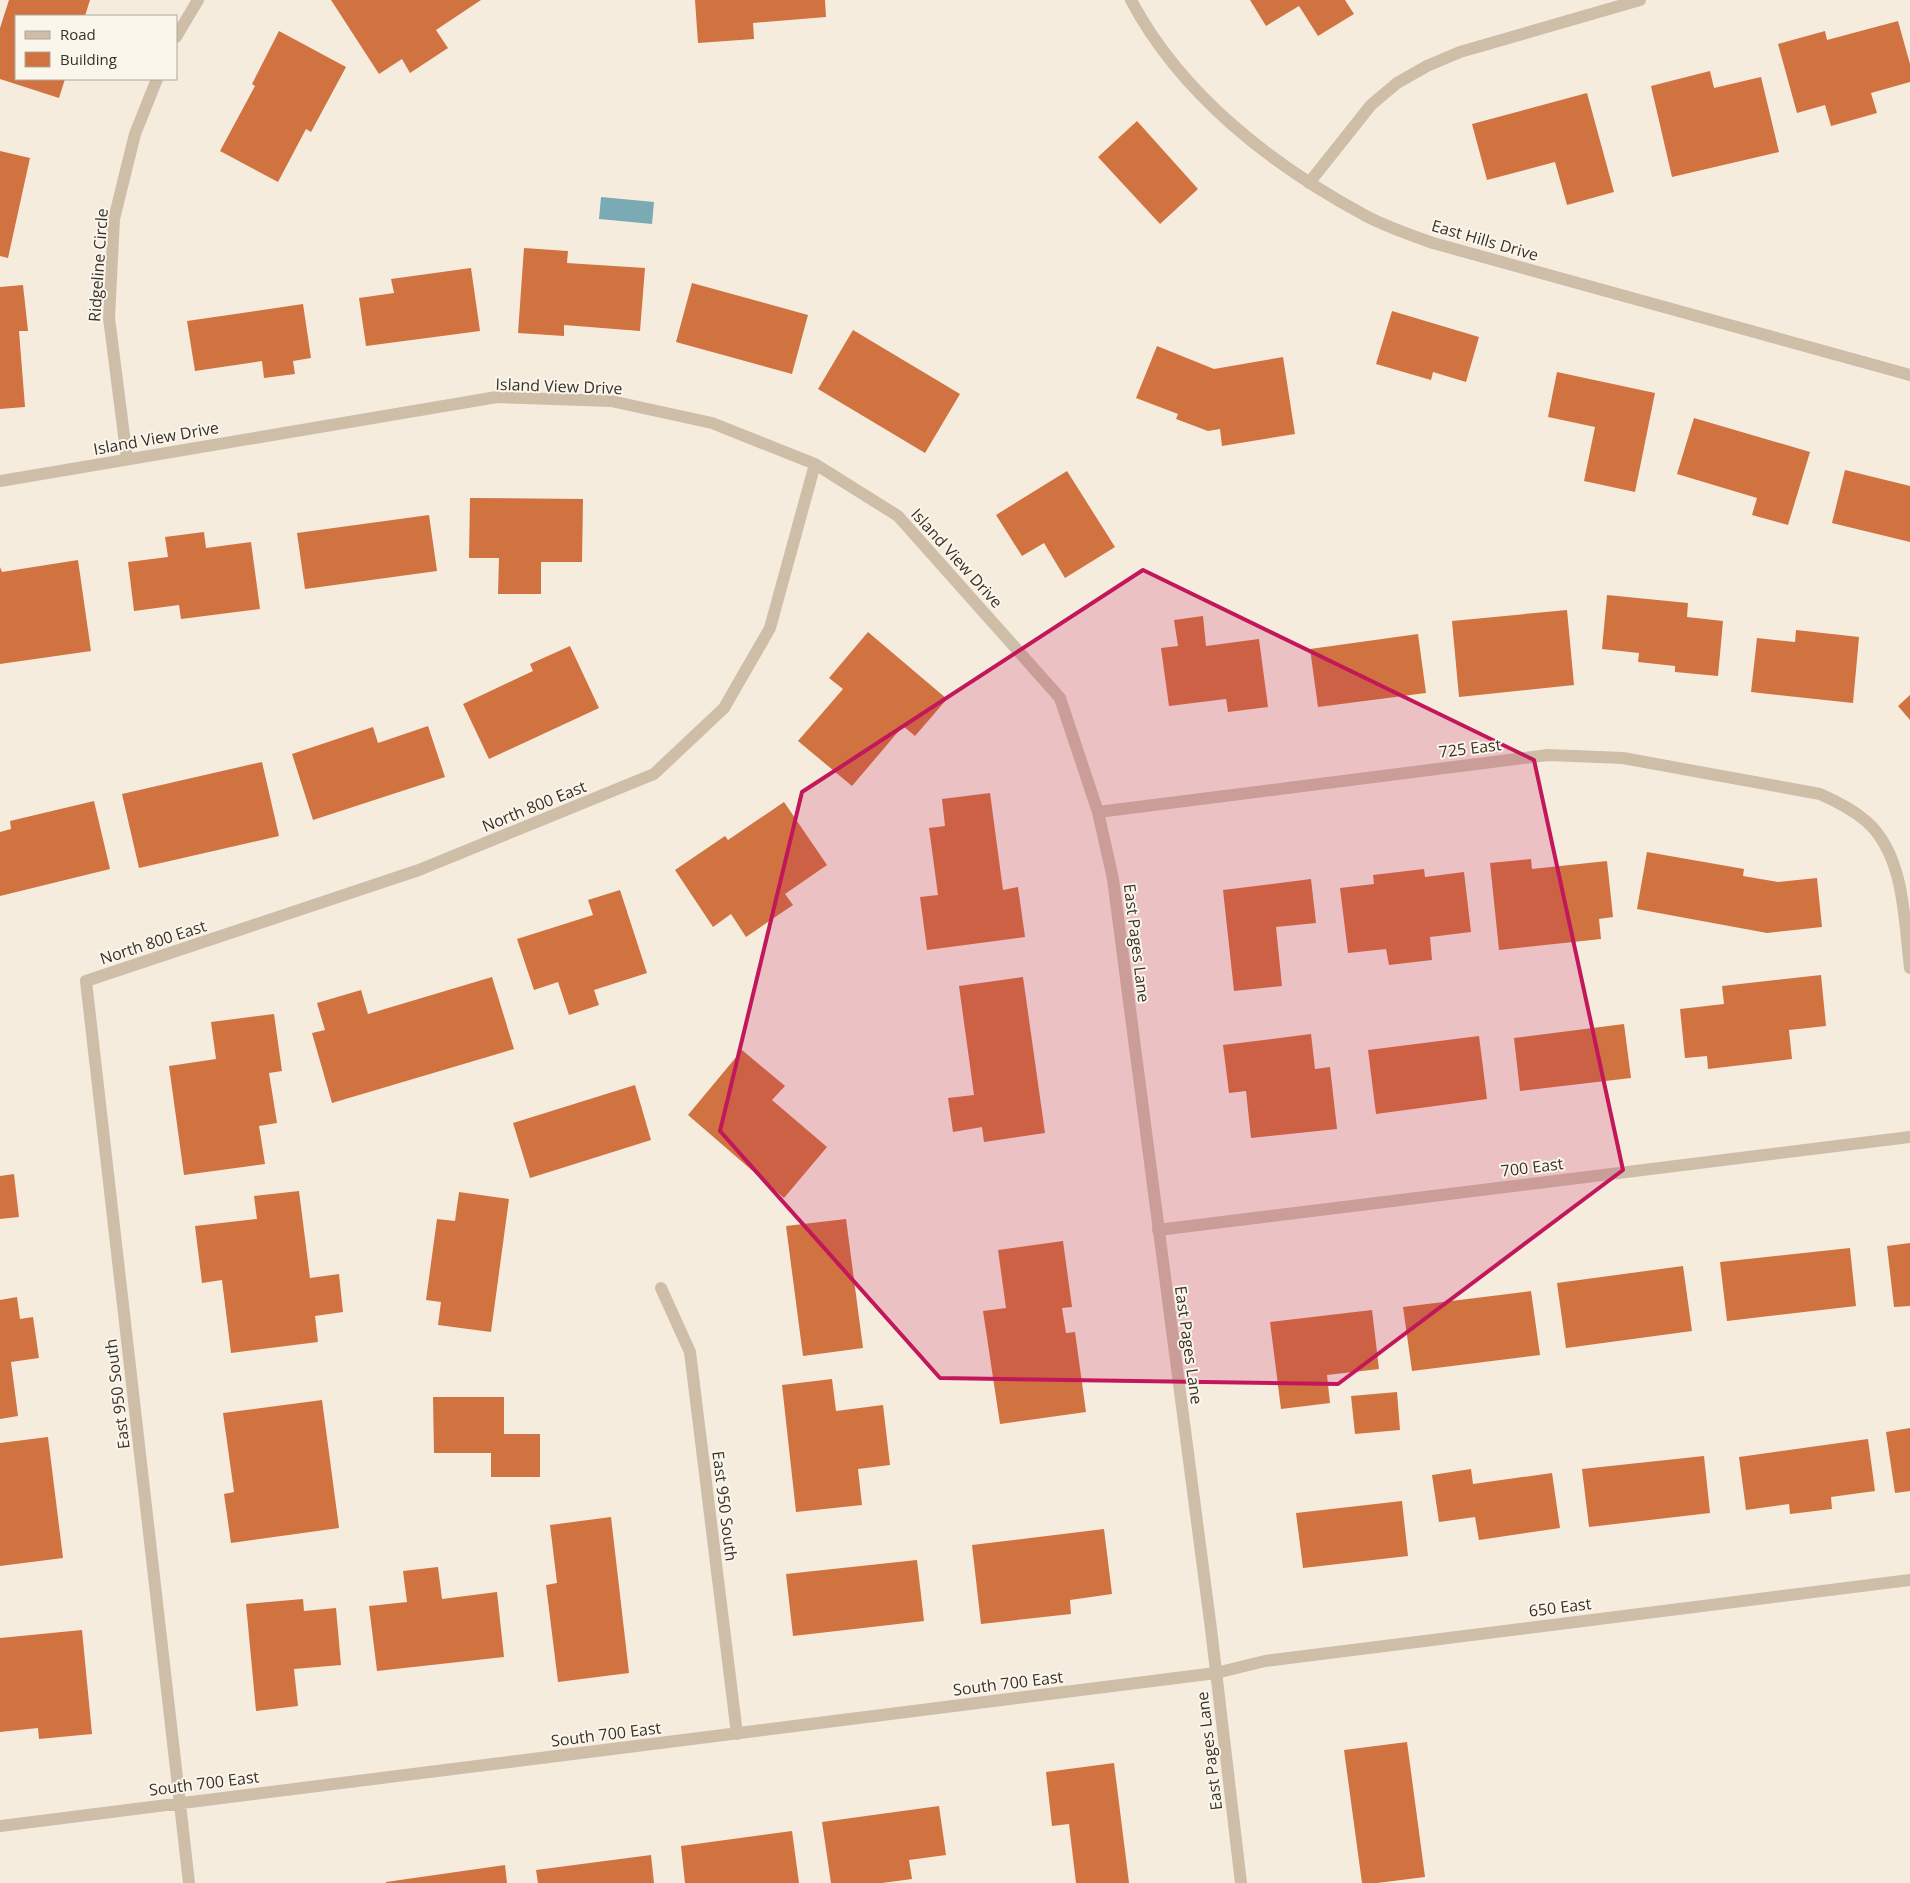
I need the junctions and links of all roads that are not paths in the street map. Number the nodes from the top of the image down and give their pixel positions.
1 (198, 0) edge
2 (1132, 0) edge
3 (1640, 0) edge
4 (178, 34) edge
5 (157, 80) edge
6 (1309, 183) junction
7 (1910, 375) edge
8 (127, 459) junction
9 (815, 464) junction
10 (0, 481) edge
11 (1098, 812) junction
12 (1910, 968) edge
13 (86, 981) joint
14 (1910, 1137) edge
15 (1158, 1230) junction
16 (661, 1288) dead end
17 (1910, 1580) edge
18 (1216, 1673) junction
19 (737, 1734) junction
20 (180, 1802) junction
21 (0, 1826) edge
22 (189, 1883) edge
23 (1241, 1883) edge

1 - 4 street
2 - 6 street, East Hills Drive
3 - 6 street
5 - 8 street, Ridgeline Circle
6 - 7 street, East Hills Drive
8 - 9 street, Island View Drive
8 - 10 street, Island View Drive
9 - 11 street, Island View Drive
9 - 13 street, North 800 East
11 - 12 street, 725 East
11 - 15 street, East Pages Lane
13 - 20 street, East 950 South
14 - 15 street, 700 East
15 - 18 street, East Pages Lane
16 - 19 street, East 950 South
17 - 18 street, 650 East
18 - 19 street, South 700 East
18 - 23 street, East Pages Lane
19 - 20 street, South 700 East
20 - 21 street, South 700 East
20 - 22 street, East 950 South

